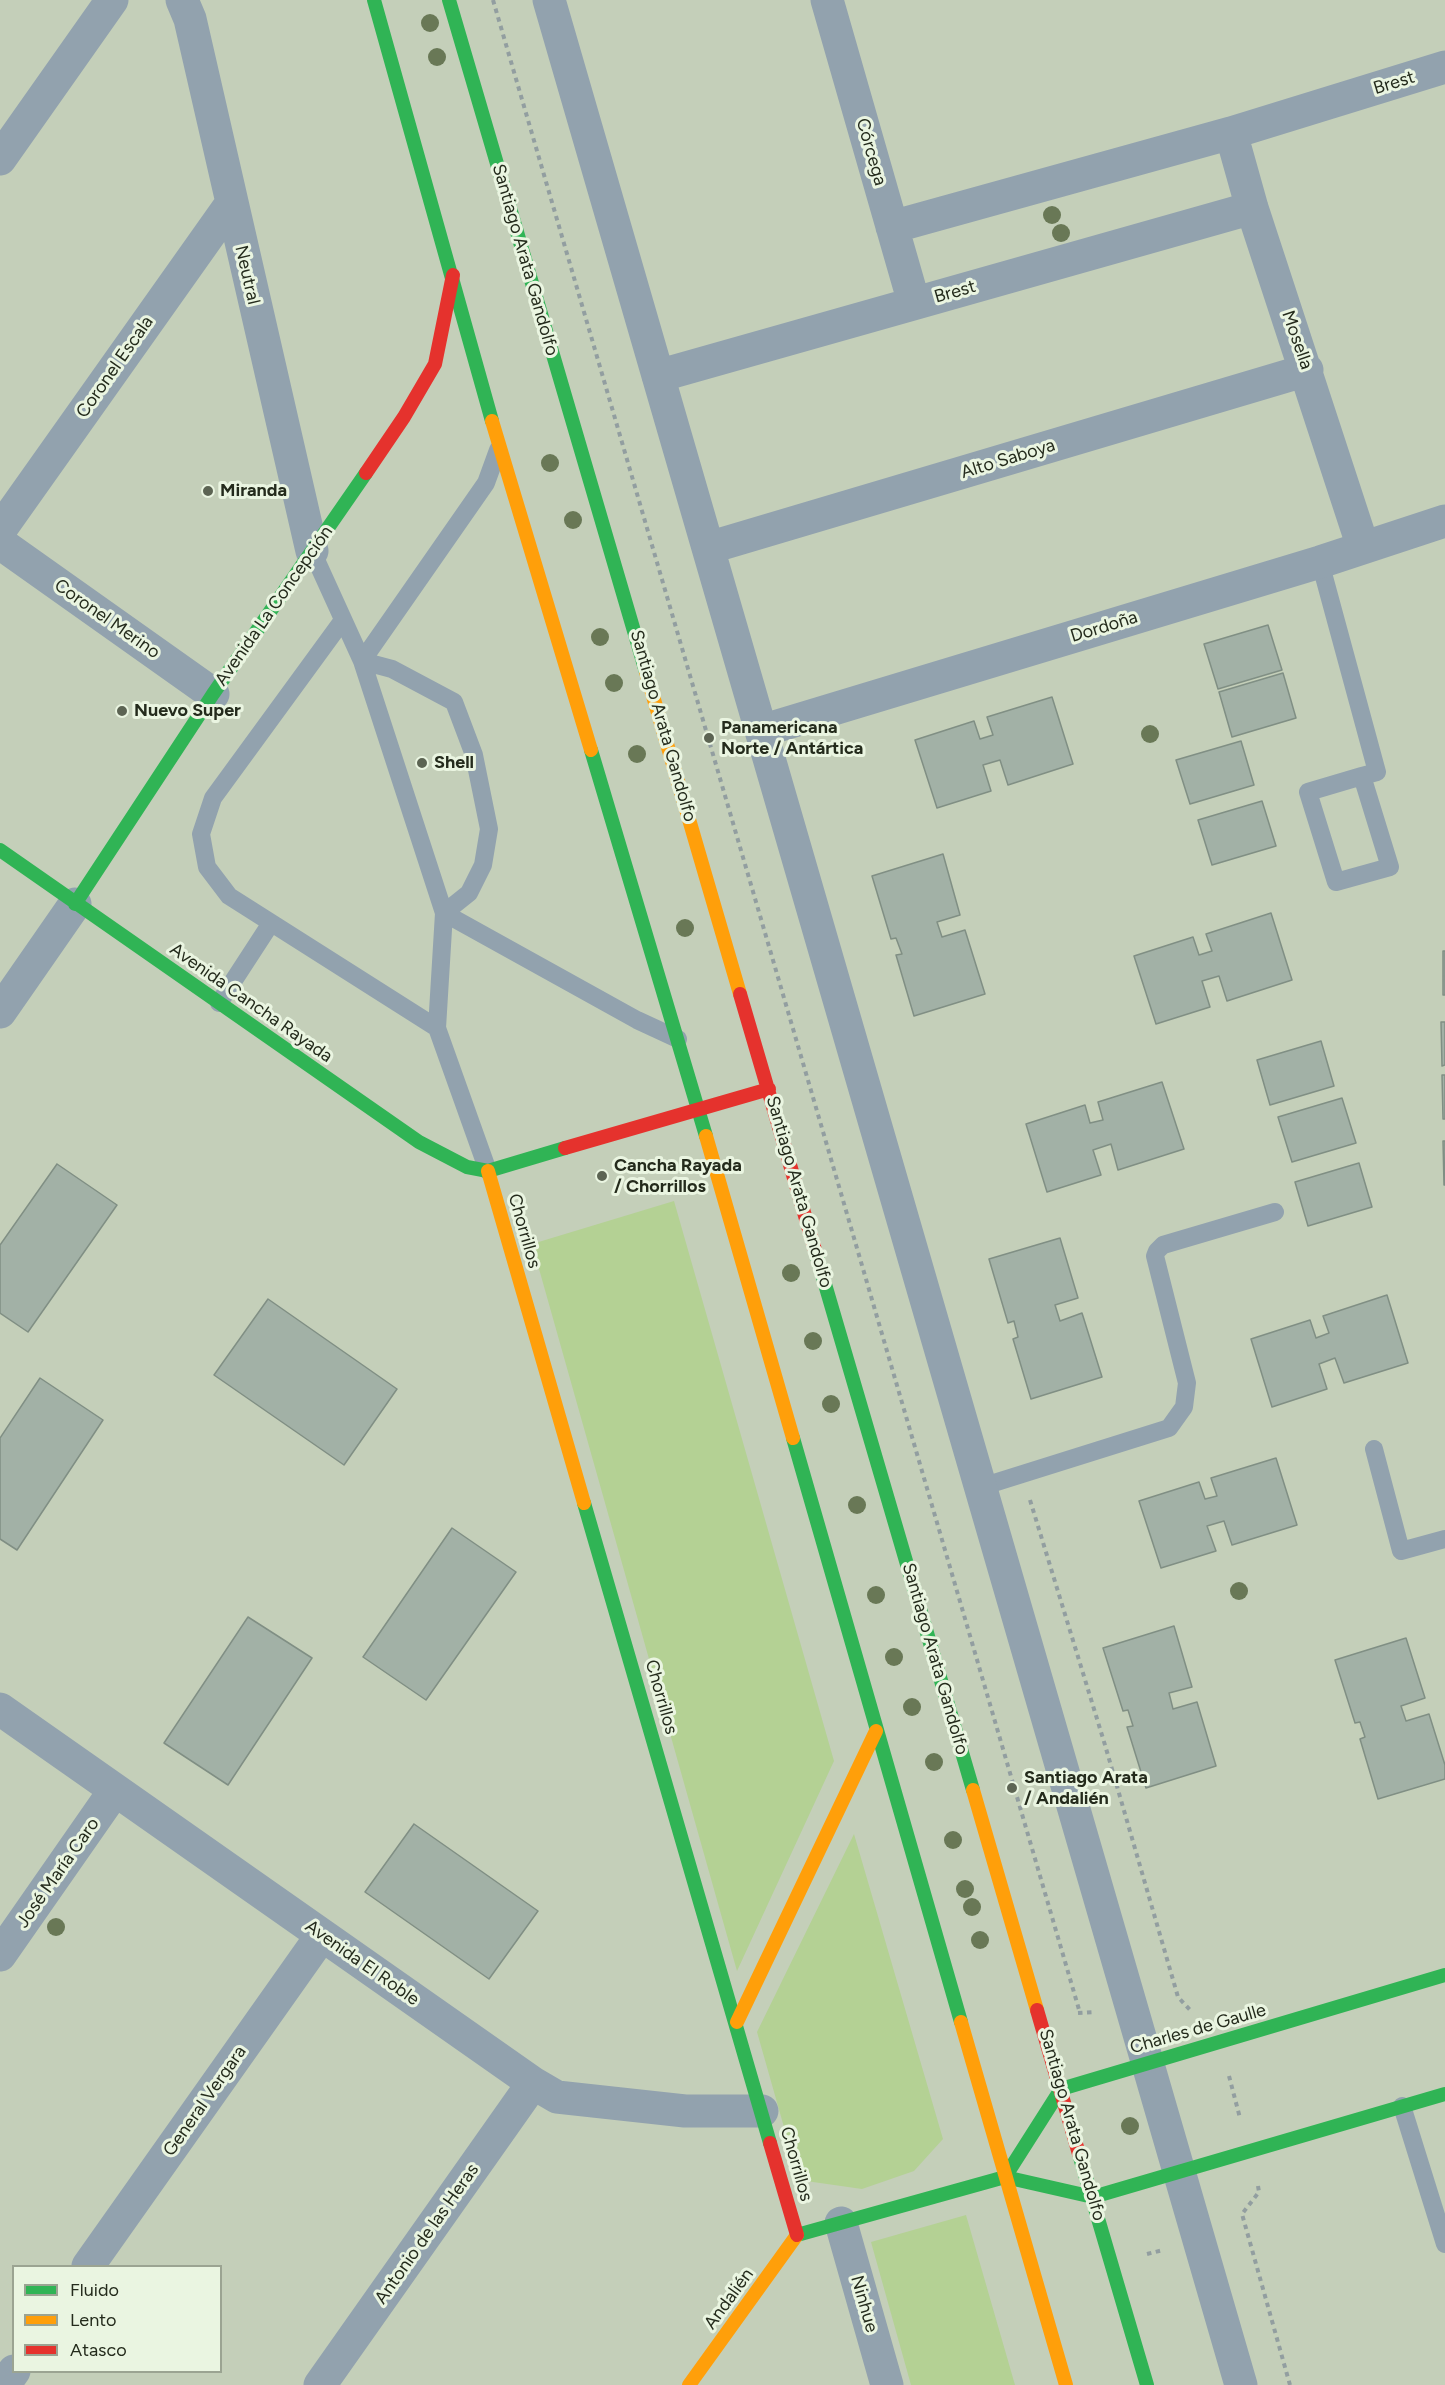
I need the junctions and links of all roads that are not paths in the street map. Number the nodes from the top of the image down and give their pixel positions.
1 (112, 0) edge
2 (182, 0) edge
3 (374, 0) edge
4 (448, 0) edge
5 (549, 0) edge
6 (827, 0) edge
7 (1445, 67) edge
8 (1231, 133) junction
9 (0, 159) edge
10 (231, 204) junction
11 (1252, 208) junction
12 (892, 227) junction
13 (453, 275) junction
14 (914, 303) junction
15 (1307, 370) junction
16 (658, 376) junction
17 (499, 445) junction
18 (1445, 520) edge
19 (0, 530) edge
20 (0, 543) edge
21 (1363, 546) junction
22 (708, 548) junction
23 (312, 551) junction
24 (1320, 562) junction
25 (343, 620) junction
26 (362, 661) junction
27 (213, 694) junction
28 (761, 731) junction
29 (1362, 776) junction
30 (0, 850) edge
31 (75, 904) junction
32 (444, 913) junction
33 (271, 923) junction
34 (219, 1003) junction
35 (0, 1012) edge
36 (437, 1028) junction
37 (678, 1039) junction
38 (770, 1089) junction
39 (699, 1112) junction
40 (488, 1171) junction
41 (1275, 1212) dead end
42 (1374, 1449) dead end
43 (981, 1487) junction
44 (1445, 1539) edge
45 (0, 1709) edge
46 (876, 1731) junction
47 (115, 1790) junction
48 (322, 1935) junction
49 (0, 1955) edge
50 (1445, 1976) edge
51 (737, 2022) junction
52 (1148, 2063) junction
53 (533, 2083) junction
54 (1061, 2089) junction
55 (1445, 2094) edge
56 (1402, 2106) junction
57 (762, 2111) junction
58 (1180, 2173) junction
59 (1005, 2177) junction
60 (1093, 2197) junction
61 (841, 2223) junction
62 (797, 2235) junction
63 (1445, 2244) edge
64 (89, 2265) edge
65 (320, 2385) edge
66 (689, 2385) edge
67 (887, 2385) edge
68 (1065, 2385) edge
69 (1147, 2385) edge
70 (1241, 2385) edge

1 - 9 street
2 - 10 street, Neutral
3 - 13 main road
4 - 38 main road, Santiago Arata Gandolfo
5 - 16 street
6 - 12 street, Córcega
7 - 8 street, Brest
8 - 11 street, Mosella
8 - 12 street, Brest
10 - 19 street, Coronel Escala
10 - 23 street, Neutral
11 - 14 street, Brest
11 - 15 street, Mosella
12 - 14 street, Córcega
13 - 17 main road
13 - 23 main road, Avenida La Concepción
14 - 16 street, Brest
15 - 21 street, Mosella
15 - 22 street, Alto Saboya
16 - 22 street
17 - 26 lane
17 - 37 main road
18 - 21 street, Dordoña
20 - 27 street, Coronel Merino
21 - 24 street, Dordoña
22 - 28 street
23 - 25 lane
23 - 27 main road, Avenida La Concepción
24 - 28 street, Dordoña
24 - 29 lane
25 - 26 lane
25 - 33 lane
26 - 32 lane
26 - 32 lane
27 - 31 main road, Avenida La Concepción
28 - 43 street
29 - 29 lane
30 - 31 main road, Avenida Cancha Rayada
31 - 34 main road, Avenida Cancha Rayada
31 - 35 street, Avenida La Concepción
32 - 36 lane
32 - 37 lane
33 - 34 lane
33 - 36 lane
34 - 40 main road, Avenida Cancha Rayada
36 - 40 lane
37 - 39 main road
38 - 39 main road
38 - 54 main road, Santiago Arata Gandolfo
39 - 40 main road
39 - 46 main road
40 - 51 main road, Chorrillos
41 - 43 lane
42 - 44 lane
43 - 52 street
45 - 47 street, Avenida El Roble
46 - 51 main road
46 - 59 main road
47 - 48 street, Avenida El Roble
47 - 49 street, José María Caro
48 - 53 street, Avenida El Roble
48 - 64 street, General Vergara
50 - 52 main road, Charles de Gaulle
51 - 57 main road, Chorrillos
52 - 54 main road, Charles de Gaulle
52 - 58 street
53 - 57 street, Avenida El Roble
53 - 65 street, Antonio de las Heras
54 - 59 main road
54 - 60 main road, Santiago Arata Gandolfo
55 - 56 main road
56 - 58 main road
56 - 63 lane
57 - 62 main road, Chorrillos
58 - 60 main road
58 - 70 street
59 - 60 main road
59 - 61 main road
59 - 68 main road
60 - 69 main road, Santiago Arata Gandolfo
61 - 62 main road
61 - 67 street, Ninhue
62 - 66 main road, Andalién

